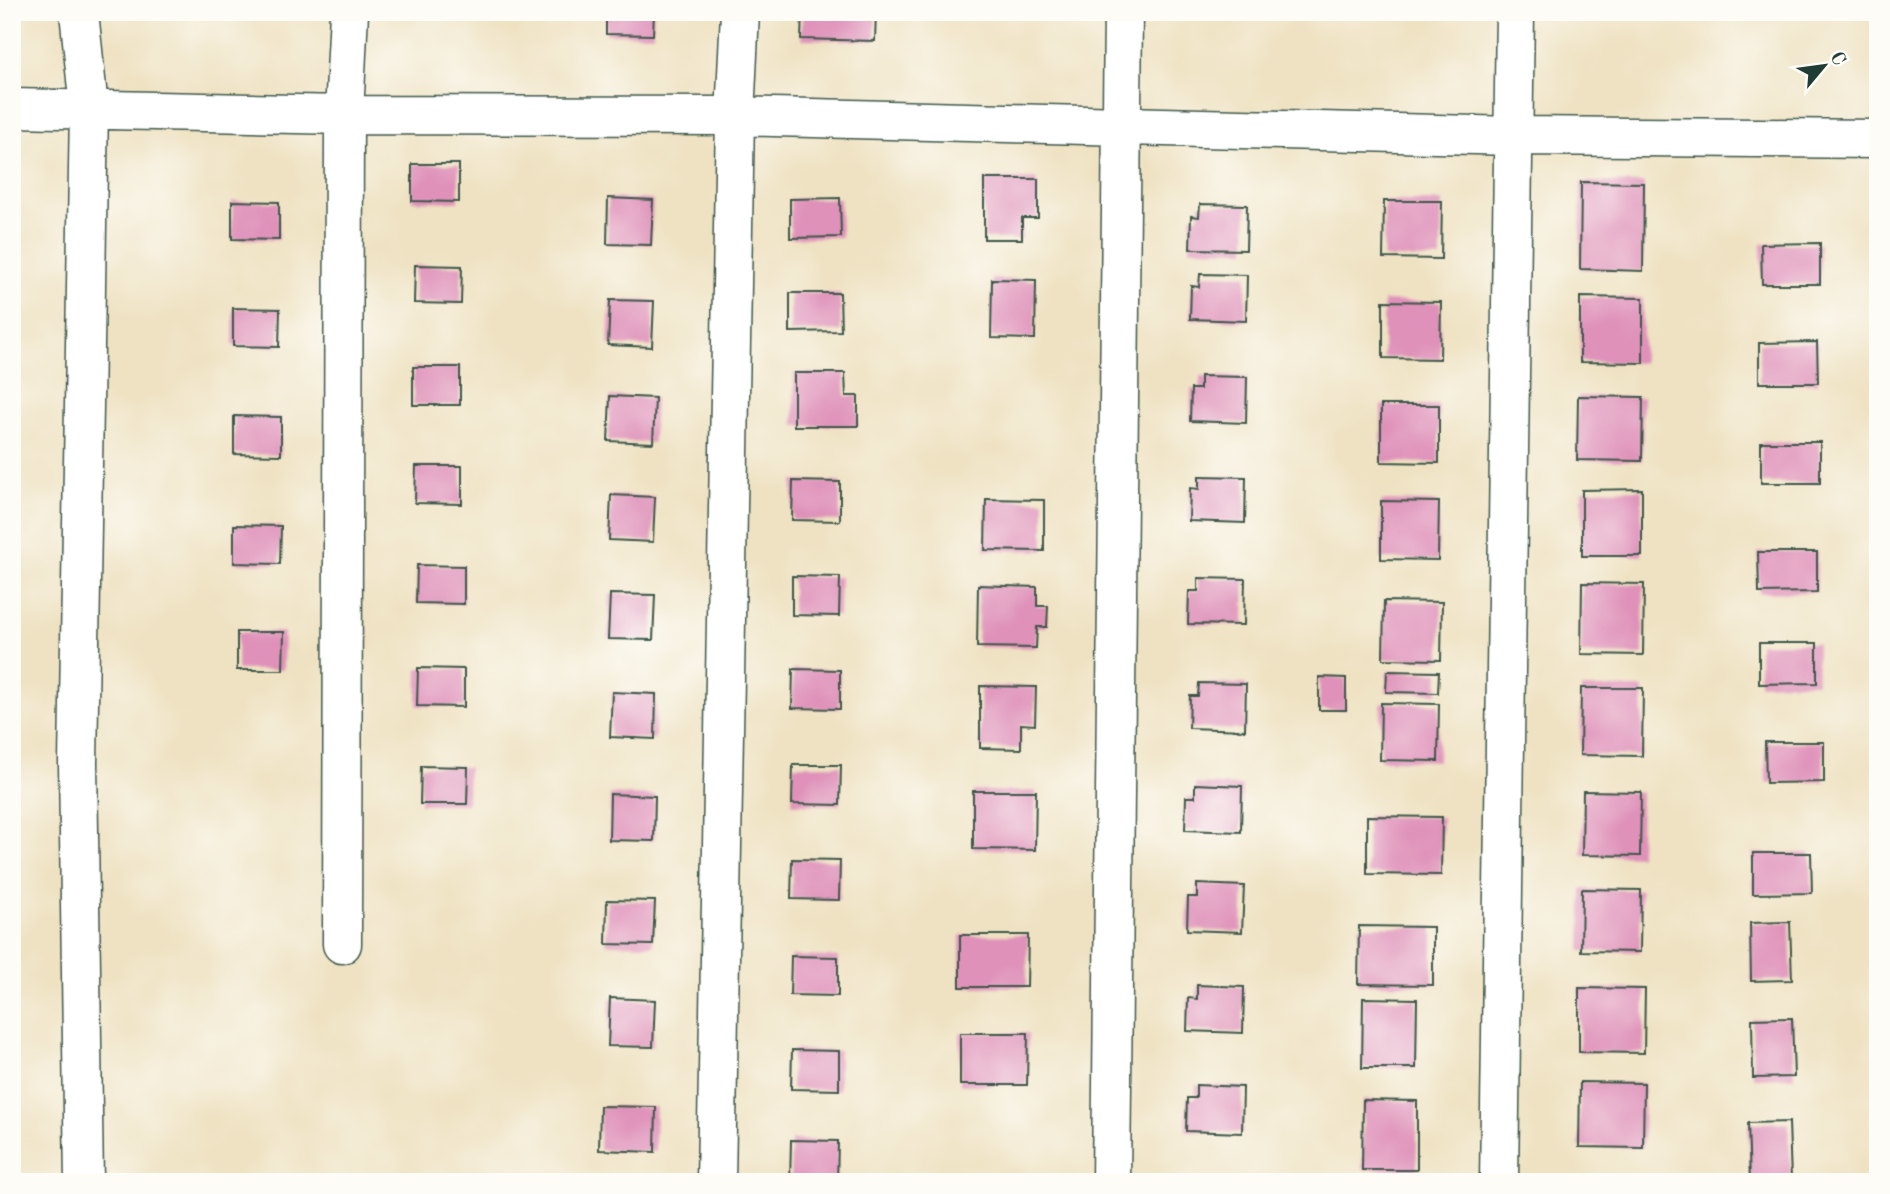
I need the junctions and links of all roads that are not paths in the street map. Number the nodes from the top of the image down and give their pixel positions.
1 (79, 12) edge
2 (349, 12) edge
3 (740, 12) edge
4 (1123, 12) edge
5 (1515, 12) edge
6 (12, 108) edge
7 (89, 108) junction
8 (344, 115) junction
9 (735, 116) junction
10 (1121, 124) junction
11 (1514, 136) junction
12 (1878, 139) edge
13 (342, 944) dead end
14 (84, 1182) edge
15 (716, 1182) edge
16 (1111, 1182) edge
17 (1499, 1182) edge

1 - 7 street
2 - 8 street
3 - 9 street
4 - 10 street
5 - 11 street
6 - 7 street
7 - 8 street
7 - 14 street
8 - 9 street
8 - 13 street
9 - 10 street
9 - 15 street
10 - 11 street
10 - 16 street
11 - 12 street
11 - 17 street

